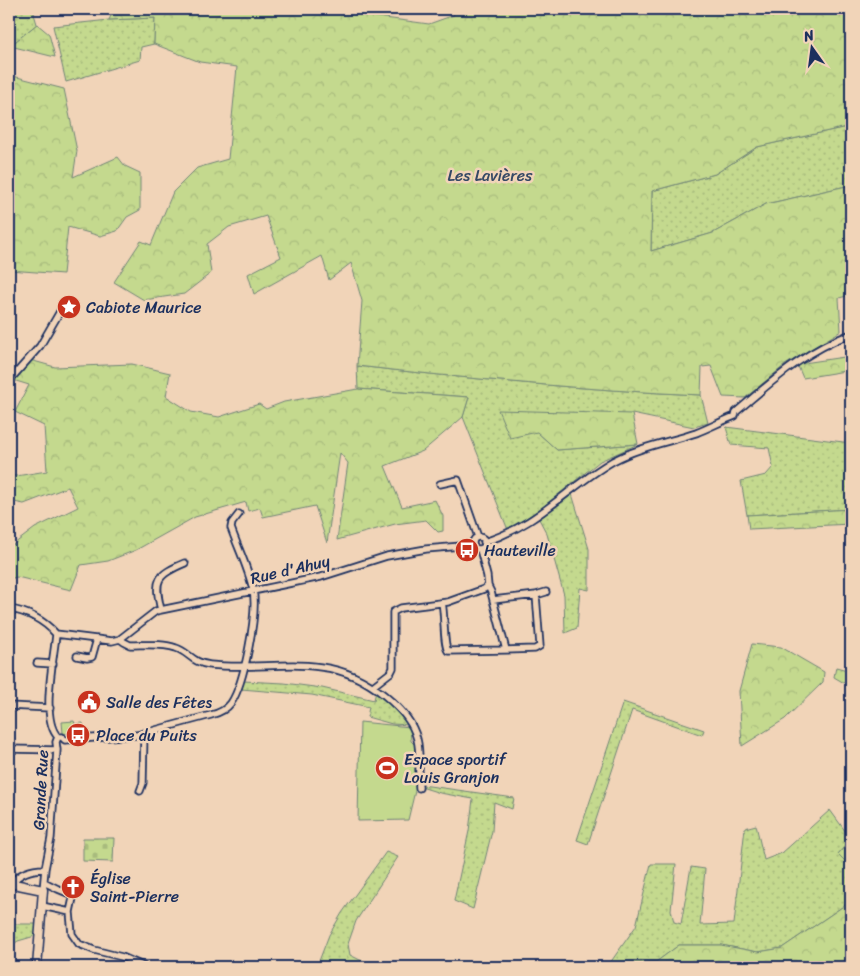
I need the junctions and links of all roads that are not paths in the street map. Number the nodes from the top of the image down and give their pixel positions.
1 (62, 308) dead end
2 (851, 334) edge
3 (9, 381) edge
4 (440, 484) dead end
5 (239, 514) dead end
6 (478, 537) junction
7 (484, 542) junction
8 (473, 545) junction
9 (480, 549) junction
10 (186, 563) dead end
11 (488, 586) junction
12 (253, 591) junction
13 (546, 592) dead end
14 (536, 595) junction
15 (494, 600) junction
16 (442, 604) junction
17 (9, 610) edge
18 (160, 610) junction
19 (56, 634) junction
20 (98, 639) junction
21 (120, 639) junction
22 (506, 650) junction
23 (77, 656) dead end
24 (37, 663) dead end
25 (53, 664) junction
26 (245, 666) junction
27 (374, 686) junction
28 (9, 706) edge
29 (50, 708) junction
30 (144, 733) junction
31 (58, 738) junction
32 (65, 740) junction
33 (57, 747) junction
34 (9, 749) edge
35 (419, 788) dead end
36 (140, 792) dead end
37 (45, 869) junction
38 (11, 883) edge
39 (43, 886) junction
40 (42, 906) junction
41 (70, 912) junction
42 (37, 967) edge
43 (144, 967) edge

1 - 3 street
2 - 7 street
4 - 6 street
5 - 12 street
6 - 7 street
6 - 8 street
7 - 9 street
8 - 9 street
8 - 12 street, Rue d'Ahuy
9 - 11 street
10 - 18 street
11 - 15 street
11 - 16 street
12 - 18 street, Rue d'Ahuy
12 - 26 street
13 - 14 street
14 - 15 street
14 - 22 street
15 - 22 street
16 - 22 street
16 - 27 street
17 - 19 street
18 - 21 street, Rue d'Ahuy
19 - 20 street
19 - 25 street, Grande Rue
20 - 21 street
20 - 23 street
21 - 26 street
24 - 25 street
25 - 29 street, Grande Rue
26 - 27 street
26 - 30 street
27 - 35 street
28 - 29 street
29 - 31 street, Grande Rue
30 - 32 street
30 - 36 street
31 - 32 street
31 - 33 street, Grande Rue
32 - 33 street
33 - 34 street
33 - 37 street, Grande Rue
37 - 38 street
37 - 39 street, Grande Rue
38 - 39 street
39 - 40 street
39 - 41 street
40 - 41 street
40 - 42 street
41 - 43 street

